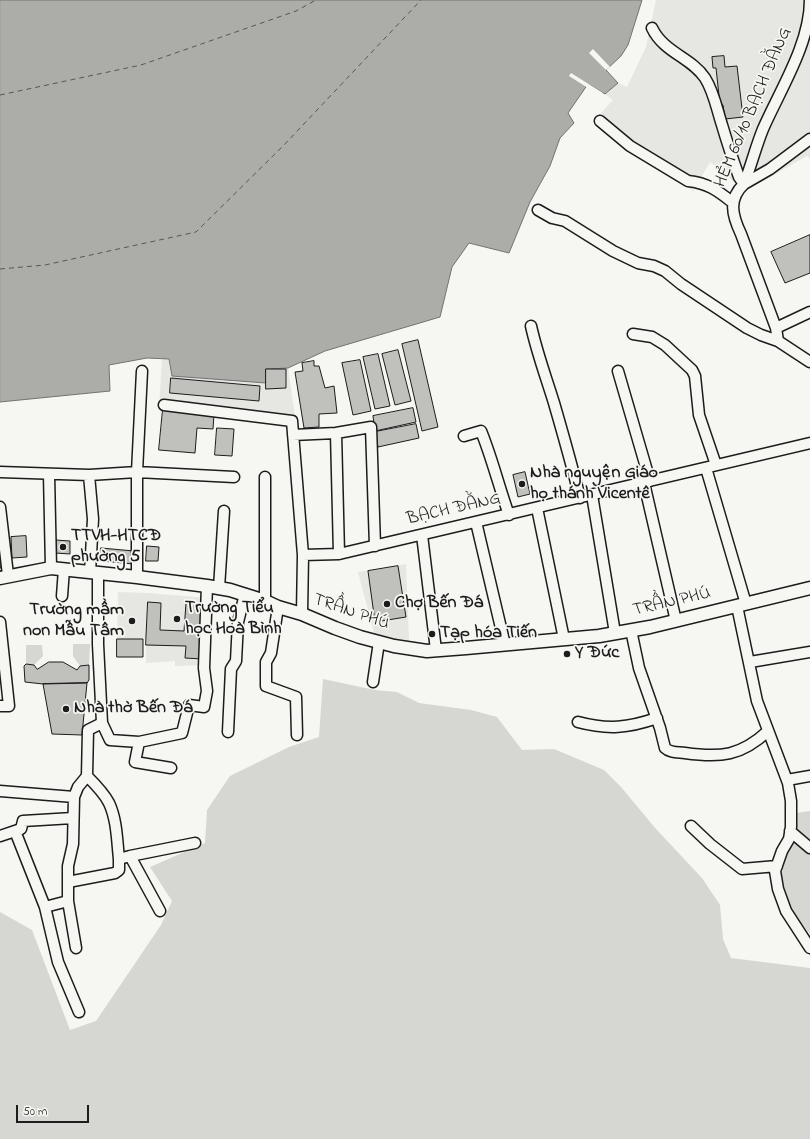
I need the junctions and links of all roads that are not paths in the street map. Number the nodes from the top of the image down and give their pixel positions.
1 (810, 0) edge
2 (652, 28) dead end
3 (600, 122) dead end
4 (810, 139) edge
5 (744, 184) junction
6 (732, 202) junction
7 (538, 210) dead end
8 (810, 312) edge
9 (531, 326) dead end
10 (776, 328) junction
11 (633, 334) dead end
12 (778, 341) junction
13 (810, 362) edge
14 (142, 371) dead end
15 (618, 371) dead end
16 (164, 405) dead end
17 (336, 433) junction
18 (293, 435) junction
19 (464, 436) dead end
20 (810, 443) edge
21 (716, 465) junction
22 (706, 468) junction
23 (0, 472) edge
24 (137, 472) junction
25 (48, 474) junction
26 (89, 475) junction
27 (234, 477) dead end
28 (265, 477) dead end
29 (647, 482) junction
30 (592, 495) junction
31 (580, 498) junction
32 (0, 507) edge
33 (537, 508) junction
34 (224, 511) dead end
35 (509, 515) junction
36 (476, 522) junction
37 (422, 535) junction
38 (375, 546) junction
39 (339, 554) junction
40 (303, 555) junction
41 (58, 568) junction
42 (94, 573) junction
43 (4, 576) edge
44 (137, 577) junction
45 (213, 587) junction
46 (810, 588) edge
47 (245, 594) junction
48 (62, 596) dead end
49 (265, 601) junction
50 (741, 605) junction
51 (278, 607) junction
52 (302, 614) junction
53 (676, 621) junction
54 (0, 622) edge
55 (631, 630) junction
56 (616, 633) junction
57 (564, 639) junction
58 (379, 642) junction
59 (505, 645) junction
60 (436, 650) junction
61 (810, 652) edge
62 (750, 662) junction
63 (373, 682) dead end
64 (4, 706) edge
65 (657, 718) junction
66 (578, 722) dead end
67 (102, 723) junction
68 (768, 731) junction
69 (228, 732) dead end
70 (297, 735) dead end
71 (139, 742) junction
72 (171, 768) dead end
73 (87, 776) junction
74 (810, 776) edge
75 (786, 780) junction
76 (0, 791) edge
77 (74, 797) junction
78 (73, 818) junction
79 (691, 826) dead end
80 (790, 831) junction
81 (5, 832) edge
82 (195, 843) dead end
83 (810, 848) edge
84 (130, 856) junction
85 (119, 859) junction
86 (777, 866) junction
87 (68, 882) junction
88 (68, 901) junction
89 (45, 907) junction
90 (160, 910) dead end
91 (76, 948) dead end
92 (810, 948) edge
93 (79, 1012) dead end

1 - 5 street, HẺM 60/10 BẠCH ĐẰNG
2 - 5 street
3 - 6 street
4 - 5 street
5 - 6 street, HẺM 60/10 BẠCH ĐẰNG
6 - 10 street, HẺM 60/10 BẠCH ĐẰNG
7 - 12 street
8 - 10 street
9 - 31 street
10 - 12 street, HẺM 60/10 BẠCH ĐẰNG
11 - 21 street
12 - 13 street
14 - 24 street
15 - 29 street
16 - 18 street
17 - 18 street
17 - 38 street
17 - 39 street
18 - 40 street
19 - 35 street
20 - 21 street, BẠCH ĐẰNG
21 - 22 street, BẠCH ĐẰNG
22 - 29 street, BẠCH ĐẰNG
22 - 50 street
23 - 25 street
24 - 26 street
24 - 27 street
24 - 44 street
25 - 26 street
25 - 41 street
26 - 42 street
28 - 49 street
29 - 30 street, BẠCH ĐẰNG
29 - 53 street
30 - 31 street, BẠCH ĐẰNG
30 - 56 street
31 - 33 street, BẠCH ĐẰNG
32 - 43 street
33 - 35 street, BẠCH ĐẰNG
33 - 57 street
34 - 45 street
35 - 36 street, BẠCH ĐẰNG
36 - 37 street, BẠCH ĐẰNG
36 - 59 street
37 - 38 street, BẠCH ĐẰNG
37 - 60 street
38 - 39 street, BẠCH ĐẰNG
39 - 40 street, BẠCH ĐẰNG
40 - 52 street
41 - 42 main road, TRẦN PHÚ
41 - 43 main road, TRẦN PHÚ
41 - 48 street
42 - 44 main road, TRẦN PHÚ
42 - 67 street
44 - 45 main road, TRẦN PHÚ
45 - 47 main road, TRẦN PHÚ
45 - 71 street
46 - 50 main road, TRẦN PHÚ
47 - 49 main road, TRẦN PHÚ
47 - 69 street
49 - 51 main road, TRẦN PHÚ
50 - 53 main road, TRẦN PHÚ
50 - 62 street
51 - 52 main road, TRẦN PHÚ
51 - 70 street
52 - 58 main road, TRẦN PHÚ
53 - 55 main road, TRẦN PHÚ
54 - 64 street
55 - 56 main road, TRẦN PHÚ
55 - 65 street
56 - 57 main road, TRẦN PHÚ
57 - 59 main road, TRẦN PHÚ
58 - 60 main road, TRẦN PHÚ
58 - 63 street
59 - 60 main road, TRẦN PHÚ
61 - 62 street
62 - 68 street
65 - 66 street
65 - 68 street
67 - 71 street
67 - 73 street
68 - 75 street
71 - 72 street
73 - 77 street
73 - 85 street
74 - 75 street
75 - 80 street
76 - 77 street
77 - 78 street
78 - 81 street
78 - 87 street
79 - 86 street
80 - 83 street
80 - 86 street
81 - 89 street
82 - 84 street
84 - 85 street
84 - 90 street
85 - 87 street
86 - 92 street
87 - 88 street
88 - 89 street
88 - 91 street
89 - 93 street

